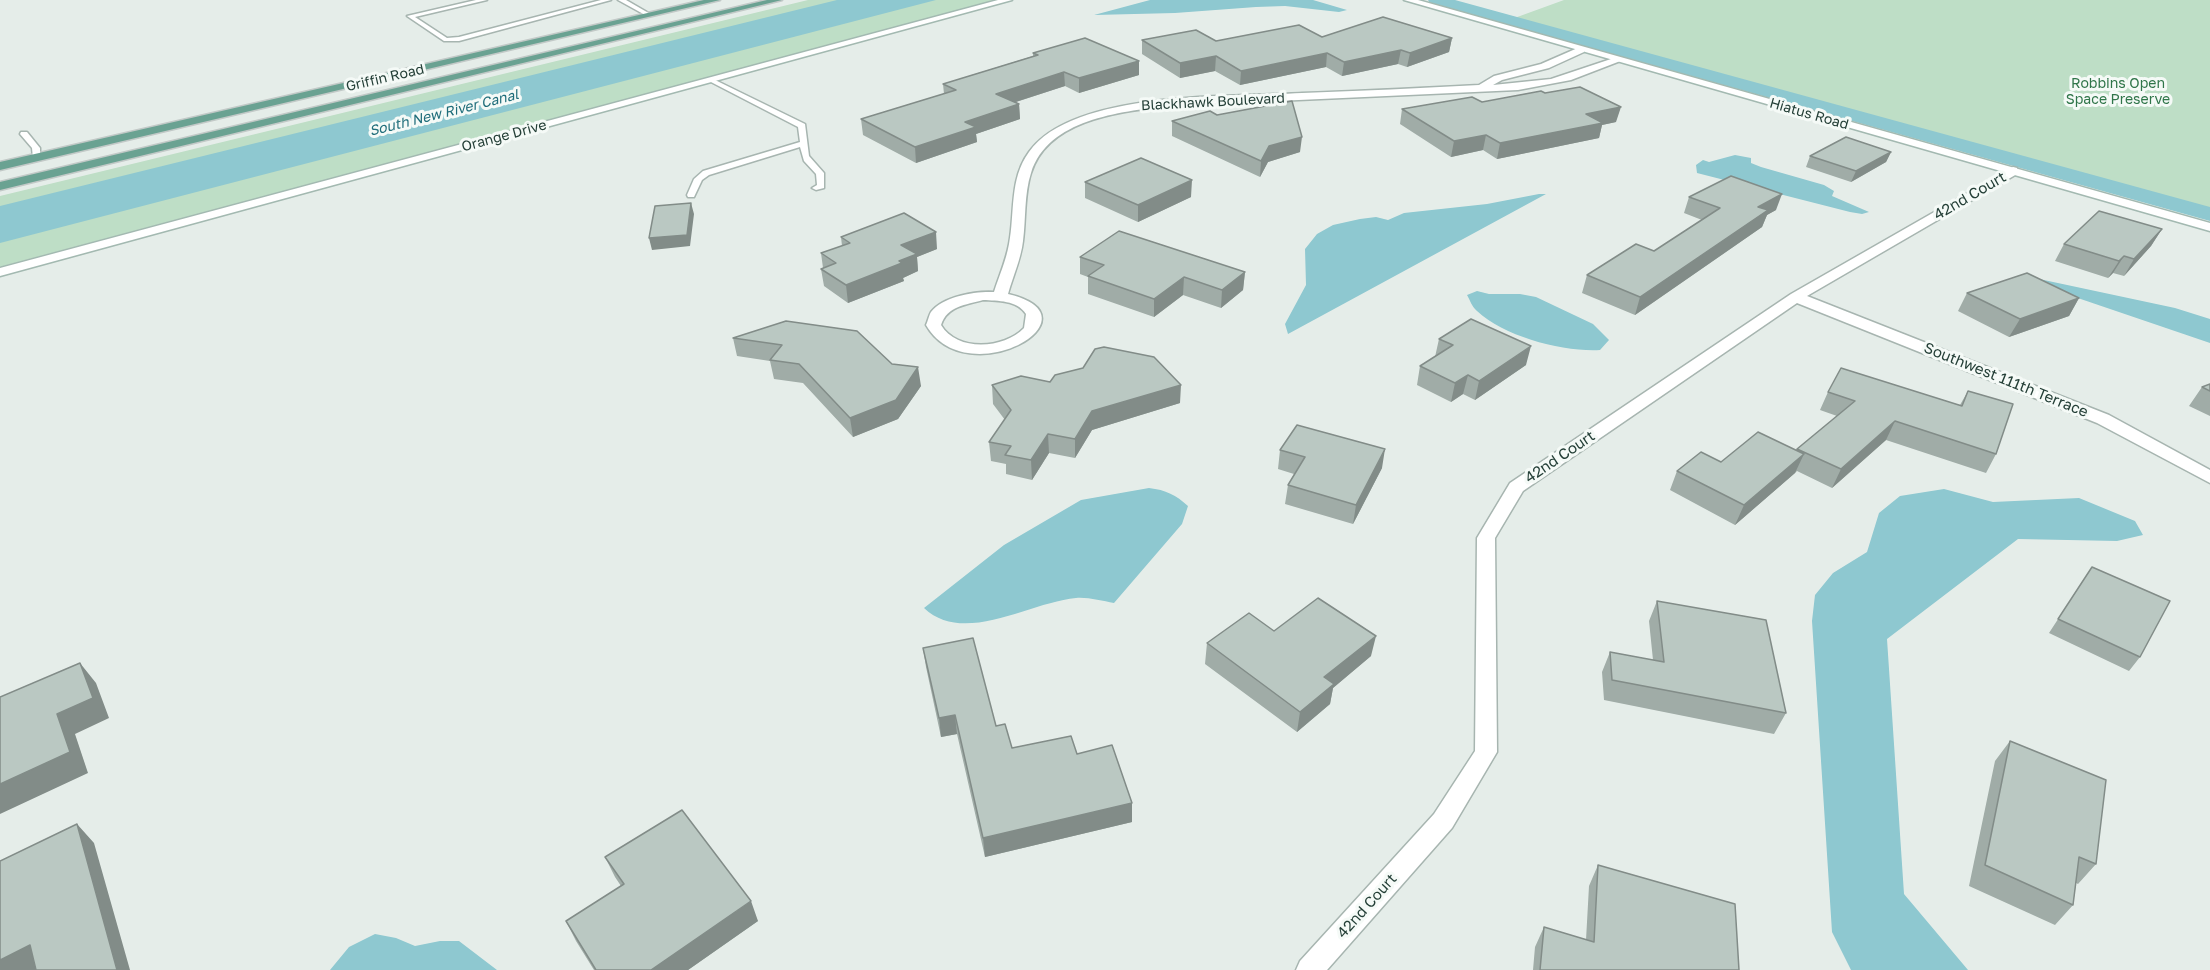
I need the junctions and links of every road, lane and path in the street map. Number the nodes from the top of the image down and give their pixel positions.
1 (484, 0) edge
2 (608, 0) edge
3 (621, 0) edge
4 (716, 0) edge
5 (778, 0) edge
6 (1008, 0) edge
7 (1408, 0) edge
8 (650, 15) junction
9 (1580, 50) junction
10 (1618, 60) junction
11 (711, 80) junction
12 (1481, 88) junction
13 (24, 134) dead end
14 (802, 144) junction
15 (37, 158) junction
16 (0, 166) edge
17 (2013, 171) junction
18 (0, 186) edge
19 (816, 188) dead end
20 (691, 195) dead end
21 (2210, 227) edge
22 (0, 272) edge
23 (1000, 297) junction
24 (1796, 297) junction
25 (2210, 477) edge
26 (1310, 970) edge

1 - 2 lane
3 - 8 lane
4 - 8 main road, Griffin Road
5 - 18 main road, Griffin Road
6 - 11 street, Orange Drive
7 - 9 street, Hiatus Road
8 - 15 main road, Griffin Road
9 - 10 street, Hiatus Road
9 - 12 street, Blackhawk Boulevard
10 - 12 street, Blackhawk Boulevard
10 - 17 street, Hiatus Road
11 - 14 lane
11 - 22 street, Orange Drive
12 - 23 street, Blackhawk Boulevard
13 - 15 lane
14 - 19 lane
14 - 20 lane
15 - 16 main road, Griffin Road
17 - 21 street, Hiatus Road
17 - 24 street, 42nd Court
23 - 23 street
24 - 25 street, Southwest 111th Terrace
24 - 26 street, 42nd Court

